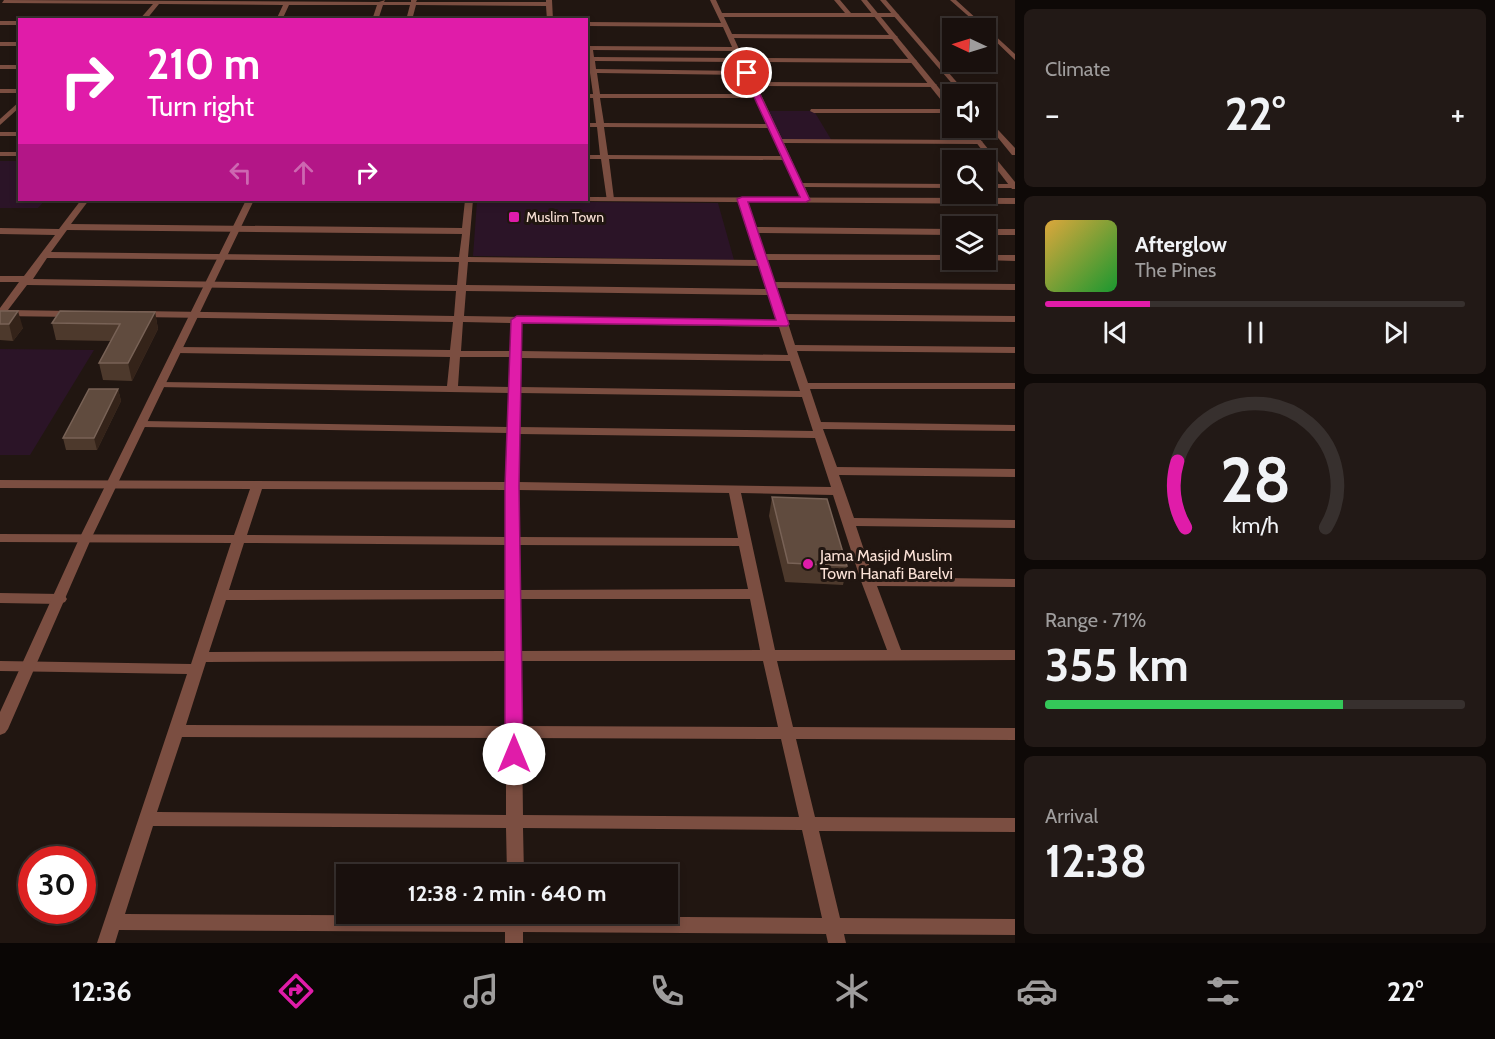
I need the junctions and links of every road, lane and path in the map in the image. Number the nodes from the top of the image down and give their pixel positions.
1 (712, 0) edge
2 (837, 0) edge
3 (864, 0) edge
4 (883, 0) edge
5 (953, 0) edge
6 (233, 1) edge
7 (3, 2) edge
8 (158, 2) junction
9 (381, 2) edge
10 (414, 2) edge
11 (549, 2) edge
12 (287, 3) junction
13 (719, 15) junction
14 (849, 15) junction
15 (876, 15) junction
16 (896, 15) junction
17 (144, 18) edge
18 (280, 18) edge
19 (376, 18) edge
20 (410, 18) edge
21 (550, 18) edge
22 (973, 18) edge
23 (0, 23) edge
24 (18, 23) edge
25 (588, 24) edge
26 (724, 25) junction
27 (730, 36) junction
28 (895, 37) junction
29 (996, 40) edge
30 (0, 44) edge
31 (18, 44) edge
32 (588, 48) edge
33 (735, 49) junction
34 (1015, 58) edge
35 (591, 59) junction
36 (741, 60) junction
37 (914, 61) junction
38 (0, 67) edge
39 (18, 67) edge
40 (590, 71) edge
41 (747, 73) junction
42 (752, 84) junction
43 (955, 84) edge
44 (934, 85) junction
45 (0, 91) edge
46 (18, 91) edge
47 (588, 96) edge
48 (597, 96) junction
49 (758, 96) junction
50 (942, 96) edge
51 (18, 106) edge
52 (942, 109) edge
53 (814, 111) dead end
54 (18, 119) edge
55 (1, 120) edge
56 (588, 125) edge
57 (600, 125) junction
58 (771, 126) junction
59 (996, 131) edge
60 (0, 134) edge
61 (18, 134) edge
62 (976, 138) edge
63 (778, 141) junction
64 (979, 142) junction
65 (1015, 153) edge
66 (0, 154) edge
67 (18, 154) edge
68 (588, 157) edge
69 (605, 158) junction
70 (786, 158) junction
71 (799, 185) junction
72 (942, 186) edge
73 (996, 186) edge
74 (1015, 187) edge
75 (588, 199) edge
76 (610, 199) junction
77 (742, 199) junction
78 (806, 200) junction
79 (84, 201) edge
80 (250, 201) edge
81 (469, 201) edge
82 (1015, 201) edge
83 (236, 228) junction
84 (63, 230) junction
85 (752, 230) junction
86 (0, 231) edge
87 (466, 231) junction
88 (942, 232) edge
89 (996, 232) edge
90 (1015, 232) edge
91 (45, 255) junction
92 (222, 257) junction
93 (942, 258) edge
94 (996, 258) edge
95 (1015, 258) edge
96 (464, 260) junction
97 (762, 260) junction
98 (0, 279) edge
99 (26, 281) junction
100 (209, 285) junction
101 (1015, 287) edge
102 (461, 288) junction
103 (772, 289) junction
104 (1, 313) edge
105 (81, 314) edge
106 (126, 314) edge
107 (195, 315) junction
108 (459, 319) junction
109 (1015, 319) edge
110 (517, 320) junction
111 (782, 320) junction
112 (177, 350) junction
113 (1015, 350) edge
114 (793, 353) junction
115 (455, 354) junction
116 (516, 355) junction
117 (161, 385) junction
118 (1015, 386) edge
119 (452, 389) junction
120 (515, 390) junction
121 (805, 390) junction
122 (142, 424) junction
123 (1015, 428) edge
124 (514, 430) junction
125 (818, 430) junction
126 (832, 471) junction
127 (1015, 473) edge
128 (0, 484) edge
129 (113, 485) junction
130 (257, 485) junction
131 (512, 486) junction
132 (734, 489) junction
133 (838, 491) junction
134 (848, 522) junction
135 (1015, 524) edge
136 (0, 538) edge
137 (86, 539) junction
138 (239, 540) junction
139 (513, 541) junction
140 (745, 542) junction
141 (868, 581) junction
142 (1015, 583) edge
143 (513, 594) junction
144 (756, 594) junction
145 (221, 595) junction
146 (0, 598) edge
147 (60, 599) junction
148 (896, 655) junction
149 (1015, 655) edge
150 (513, 657) junction
151 (769, 657) junction
152 (198, 663) junction
153 (0, 666) edge
154 (29, 666) junction
155 (0, 729) edge
156 (176, 730) junction
157 (514, 732) junction
158 (788, 733) junction
159 (1015, 734) edge
160 (146, 819) junction
161 (515, 822) junction
162 (809, 823) junction
163 (1015, 825) edge
164 (515, 864) edge
165 (336, 920) edge
166 (113, 922) junction
167 (515, 924) edge
168 (622, 924) edge
169 (1015, 927) edge
170 (835, 934) edge
171 (106, 943) edge
172 (514, 943) edge

1 - 13 street
2 - 14 street
3 - 15 street
4 - 16 street
5 - 22 street
6 - 8 street
6 - 12 street
7 - 8 street
8 - 17 street
9 - 10 street
9 - 12 street
9 - 19 street
10 - 11 street
10 - 20 street
11 - 21 street
12 - 18 street
13 - 14 street
13 - 26 street
14 - 15 street
15 - 16 street
15 - 28 street
16 - 43 street
23 - 24 street
25 - 26 street
26 - 27 street
27 - 28 street
27 - 33 street
28 - 37 street
29 - 34 street
30 - 31 street
32 - 33 street
32 - 35 street
33 - 36 street
35 - 36 street
35 - 40 street
36 - 37 street
36 - 41 street
37 - 44 street
38 - 39 street
40 - 41 street
40 - 48 street
41 - 42 street
42 - 44 street
42 - 49 street
44 - 50 street
45 - 46 street
47 - 48 street
48 - 49 street
48 - 57 street
49 - 58 street
51 - 55 street
52 - 53 street
54 - 55 street
56 - 57 street
57 - 58 street
57 - 69 street
58 - 63 street
59 - 65 street
60 - 61 street
62 - 64 street
63 - 64 street
63 - 70 street
64 - 74 street
66 - 67 street
68 - 69 street
69 - 70 street
69 - 76 street
70 - 71 street
71 - 72 street
71 - 78 street
73 - 74 street
75 - 76 street
76 - 77 street
77 - 78 street
77 - 85 street
78 - 82 street
79 - 84 street
80 - 83 street
81 - 87 street
83 - 84 street
83 - 87 street
83 - 92 street
84 - 86 street
84 - 91 street
85 - 88 street
85 - 97 street
87 - 96 street
89 - 90 street
91 - 92 street
91 - 99 street
92 - 96 street
92 - 100 street
93 - 97 street
94 - 95 street
96 - 97 street
96 - 102 street
97 - 103 street
98 - 99 street
99 - 100 street
99 - 104 street
100 - 102 street
100 - 107 street
101 - 103 street
102 - 103 street
102 - 108 street
103 - 111 street
104 - 105 street
106 - 107 street
107 - 108 street
107 - 112 street
108 - 110 street
108 - 115 street
109 - 111 street
110 - 111 street
110 - 116 street
111 - 114 street
112 - 115 street
112 - 117 street
113 - 114 street
114 - 116 street
114 - 121 street
115 - 116 street
115 - 119 street
116 - 120 street
117 - 119 street
117 - 122 street
118 - 121 street
119 - 120 street
120 - 121 street
120 - 124 street
121 - 125 street
122 - 124 street
122 - 129 street
123 - 125 street
124 - 125 street
124 - 131 street
125 - 126 street
126 - 127 street
126 - 133 street
128 - 129 street
129 - 130 street
129 - 137 street
130 - 131 street
130 - 138 street
131 - 132 street
131 - 139 street
132 - 133 street
132 - 140 street
133 - 134 street
134 - 135 street
134 - 141 street
136 - 137 street
137 - 138 street
137 - 147 street
138 - 139 street
138 - 145 street
139 - 140 street
139 - 143 street
140 - 144 street
141 - 142 street
141 - 148 street
143 - 144 street
143 - 145 street
143 - 150 street
144 - 151 street
145 - 152 street
146 - 147 street
147 - 154 street
148 - 149 street
148 - 151 street
150 - 151 street
150 - 152 street
150 - 157 street
151 - 158 street
152 - 154 street
152 - 156 street
153 - 154 street
154 - 155 street
156 - 157 street
156 - 160 street
157 - 158 street
157 - 161 street
158 - 159 street
158 - 162 street
160 - 161 street
160 - 166 street
161 - 162 street
161 - 164 street
162 - 163 street
162 - 170 street
165 - 166 street
166 - 171 street
167 - 172 street
168 - 170 street
169 - 170 street

